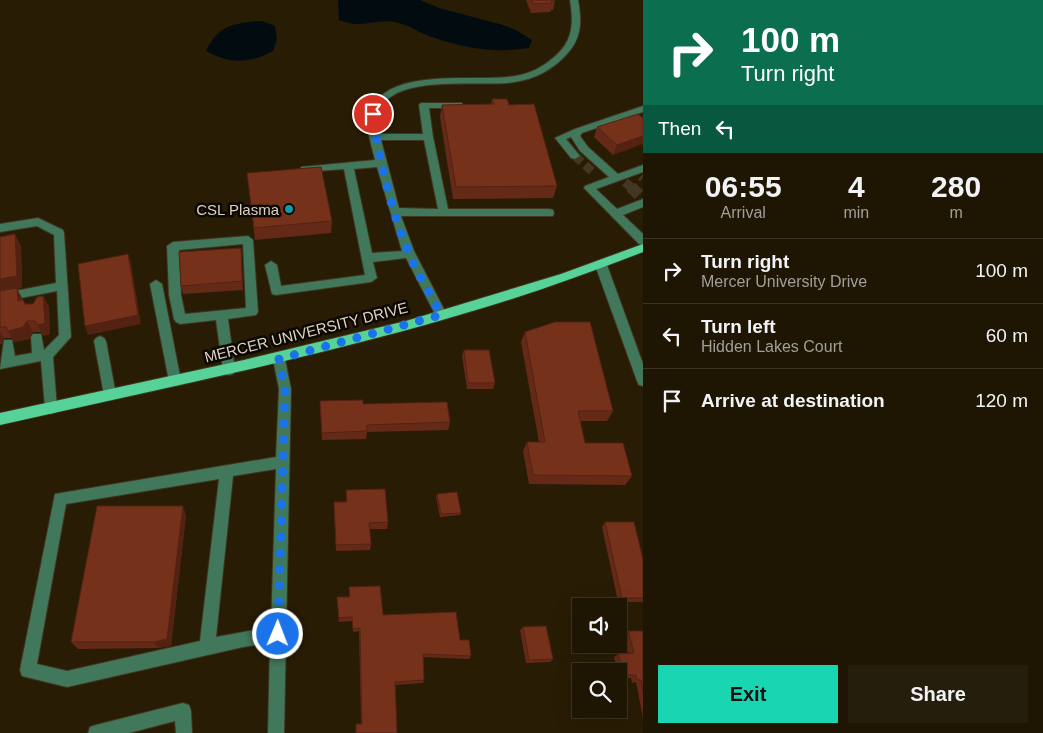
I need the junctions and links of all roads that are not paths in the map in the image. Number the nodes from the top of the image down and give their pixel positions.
1 (574, 0) edge
2 (466, 105) edge
3 (643, 109) edge
4 (578, 131) junction
5 (376, 137) junction
6 (428, 137) junction
7 (576, 156) tunnel mouth
8 (382, 163) junction
9 (348, 165) junction
10 (294, 170) edge
11 (639, 172) edge
12 (594, 173) tunnel mouth
13 (620, 179) junction
14 (604, 183) junction
15 (642, 199) edge
16 (396, 212) junction
17 (444, 213) junction
18 (549, 214) dead end
19 (615, 214) junction
20 (0, 228) edge
21 (643, 241) edge
22 (643, 248) edge
23 (409, 254) junction
24 (367, 258) junction
25 (271, 265) dead end
26 (601, 265) junction
27 (156, 284) dead end
28 (62, 286) junction
29 (0, 298) edge
30 (221, 315) junction
31 (441, 315) junction
32 (37, 337) edge
33 (100, 341) dead end
34 (8, 343) edge
35 (43, 356) junction
36 (279, 359) junction
37 (4, 363) edge
38 (229, 370) junction
39 (175, 381) junction
40 (643, 381) edge
41 (110, 395) junction
42 (52, 408) junction
43 (4, 420) edge
44 (283, 462) junction
45 (227, 470) junction
46 (278, 634) junction
47 (207, 647) junction
48 (96, 733) edge
49 (184, 733) edge
50 (276, 733) edge

1 - 5 street
2 - 6 street
3 - 4 street
4 - 7 street
4 - 13 street
5 - 6 street
5 - 8 street
6 - 17 street
8 - 9 street
8 - 16 street
9 - 10 street
9 - 24 street
11 - 13 street
12 - 14 street
13 - 14 street
14 - 19 street
15 - 19 street
16 - 17 street
16 - 23 street
17 - 18 street
19 - 21 street
20 - 28 street
22 - 26 main road, MERCER UNIVERSITY DRIVE
23 - 24 street
23 - 31 street
24 - 25 street
26 - 31 main road, MERCER UNIVERSITY DRIVE
26 - 40 street
27 - 39 street
28 - 29 street
28 - 35 street
30 - 30 street
30 - 38 street
31 - 36 main road, MERCER UNIVERSITY DRIVE
32 - 35 street
33 - 41 street
34 - 37 street
35 - 37 street
35 - 42 street
36 - 38 main road, MERCER UNIVERSITY DRIVE
36 - 44 street
38 - 39 main road, MERCER UNIVERSITY DRIVE
39 - 41 main road, MERCER UNIVERSITY DRIVE
41 - 42 main road, MERCER UNIVERSITY DRIVE
42 - 43 main road, MERCER UNIVERSITY DRIVE
44 - 45 street
44 - 46 street
45 - 47 street
45 - 47 street
46 - 47 street
46 - 50 street
48 - 49 street

